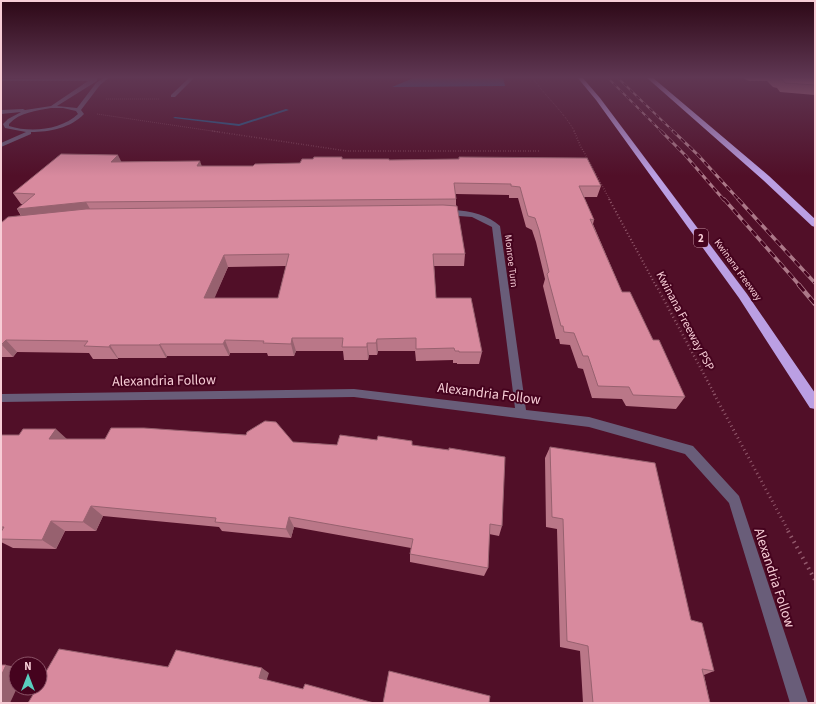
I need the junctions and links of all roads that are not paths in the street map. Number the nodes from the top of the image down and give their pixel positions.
1 (28, 110) edge
2 (36, 110) edge
3 (78, 110) edge
4 (606, 110) edge
5 (687, 110) edge
6 (1, 112) edge
7 (5, 124) edge
8 (1, 130) edge
9 (32, 131) junction
10 (1, 145) edge
11 (434, 213) edge
12 (815, 224) edge
13 (1, 398) edge
14 (815, 404) edge
15 (521, 413) junction
16 (799, 703) edge

1 - 6 street
2 - 7 street
3 - 9 street
4 - 14 highway, Kwinana Freeway / 2
5 - 12 highway
7 - 8 street
7 - 9 street
9 - 10 street
11 - 15 street, Monroe Turn
13 - 15 street, Alexandria Follow
15 - 16 street, Alexandria Follow

